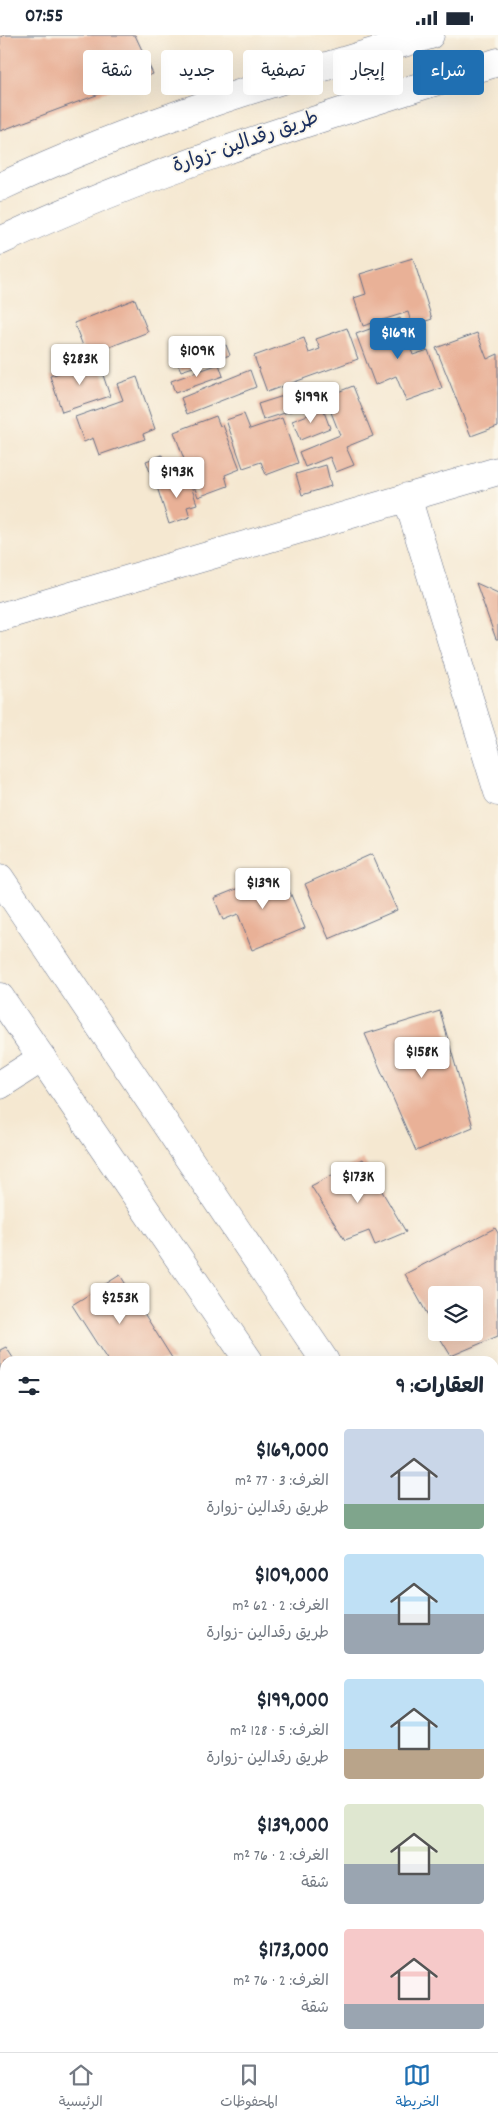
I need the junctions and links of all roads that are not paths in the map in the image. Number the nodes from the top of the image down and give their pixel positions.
1 (430, 35) edge
2 (498, 62) edge
3 (0, 187) edge
4 (0, 241) edge
5 (498, 471) edge
6 (408, 497) junction
7 (0, 617) edge
8 (498, 792) edge
9 (0, 878) edge
10 (0, 997) edge
11 (42, 1058) junction
12 (0, 1085) edge
13 (246, 1356) edge
14 (322, 1356) edge

1 - 3 street
2 - 4 street, طريق رقدالين -زوارة
5 - 6 street
6 - 7 street
6 - 8 street
9 - 14 street
10 - 11 street
11 - 12 street
11 - 13 street

